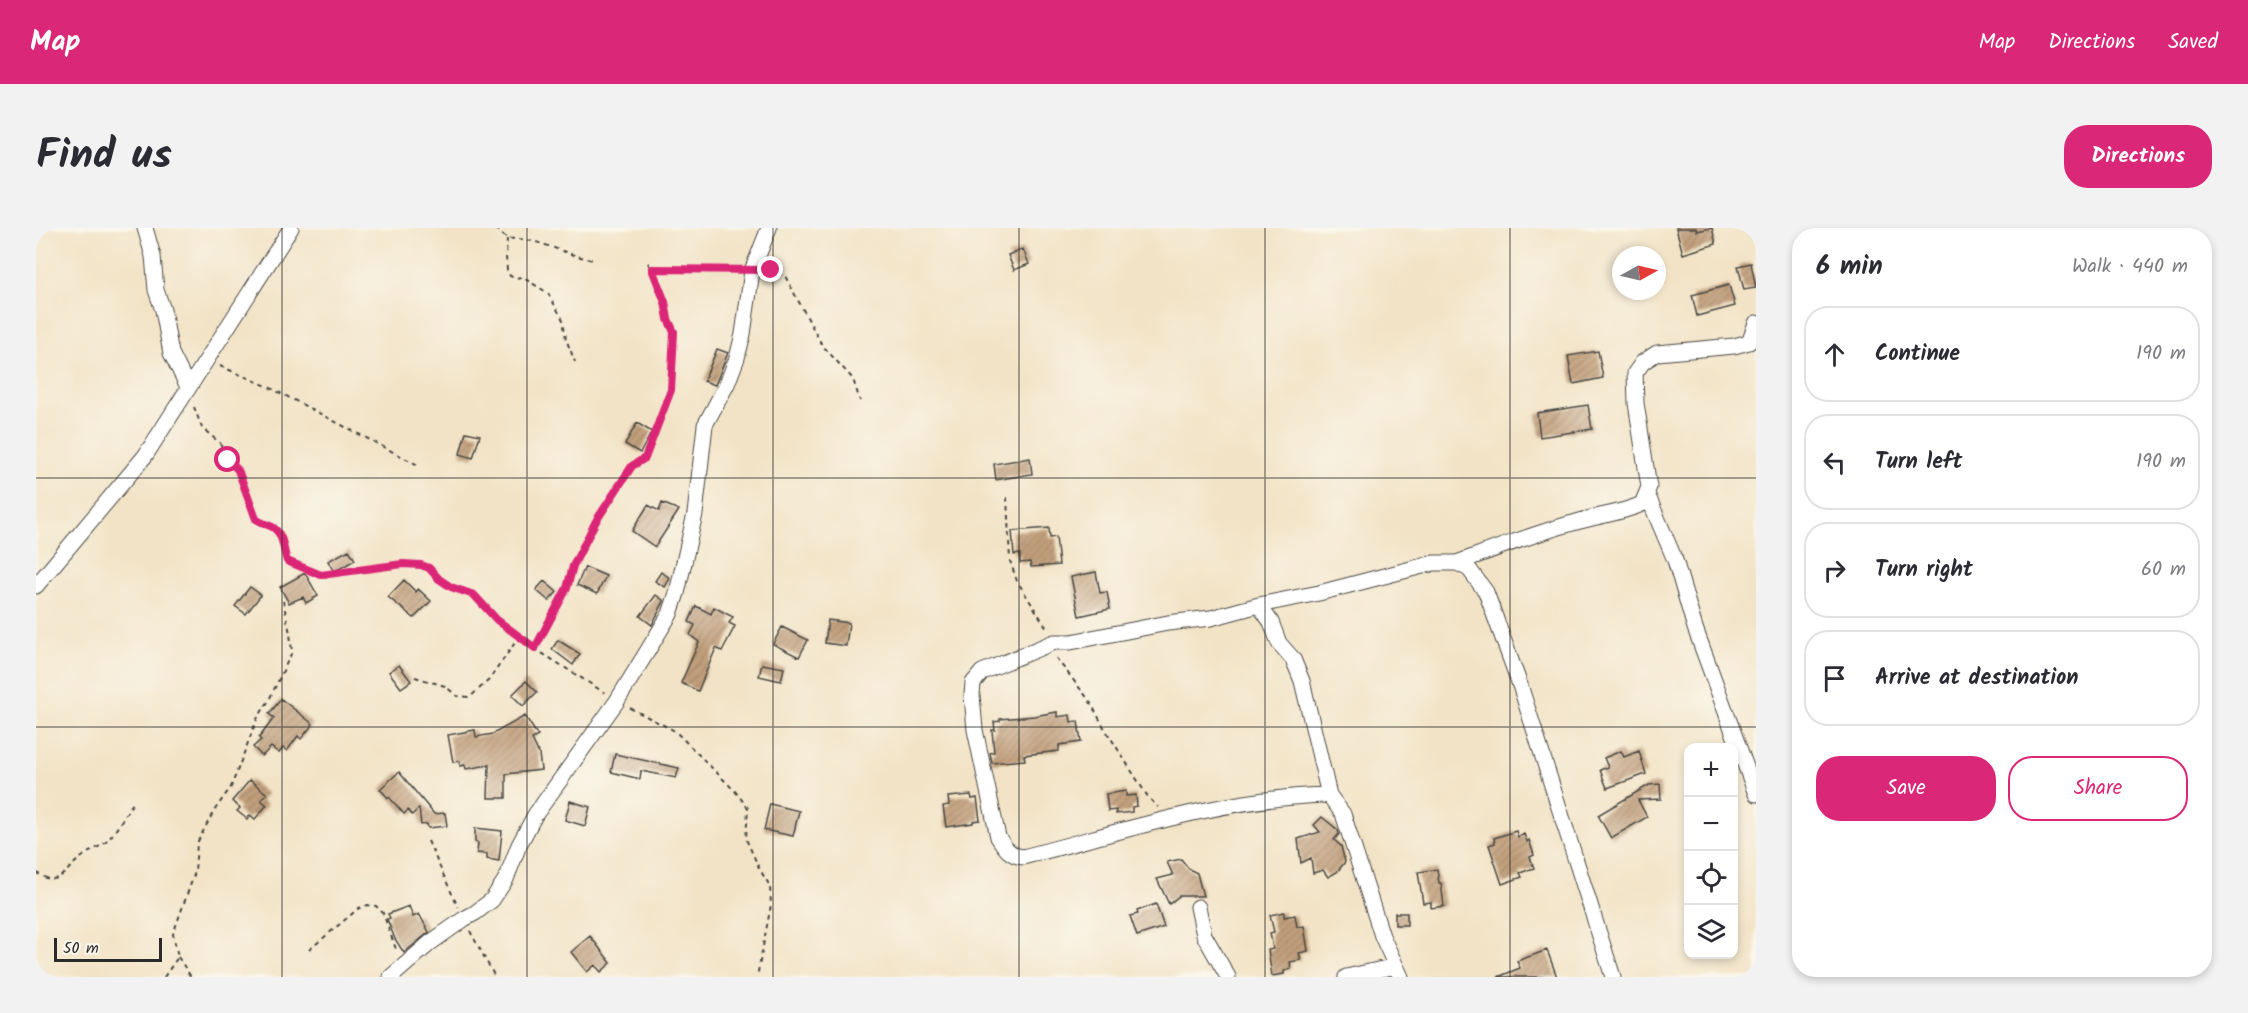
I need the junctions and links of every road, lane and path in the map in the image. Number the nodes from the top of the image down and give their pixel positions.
1 (145, 228) edge
2 (291, 228) edge
3 (496, 228) edge
4 (769, 228) edge
5 (507, 239) junction
6 (595, 260) dead end
7 (645, 261) dead end
8 (652, 269) junction
9 (752, 271) junction
10 (1756, 323) edge
11 (207, 360) junction
12 (575, 362) dead end
13 (188, 387) junction
14 (860, 401) dead end
15 (418, 465) dead end
16 (1647, 494) junction
17 (1007, 497) dead end
18 (1457, 563) junction
19 (36, 586) edge
20 (282, 601) dead end
21 (1281, 601) junction
22 (1259, 605) junction
23 (1271, 622) junction
24 (519, 638) junction
25 (1051, 643) junction
26 (535, 648) junction
27 (415, 676) dead end
28 (617, 701) junction
29 (1756, 794) edge
30 (1329, 795) junction
31 (133, 803) dead end
32 (1170, 819) junction
33 (428, 841) dead end
34 (36, 872) edge
35 (1198, 907) dead end
36 (464, 919) junction
37 (309, 950) dead end
38 (178, 957) junction
39 (405, 964) junction
40 (1399, 971) edge
41 (164, 977) edge
42 (191, 977) edge
43 (392, 977) edge
44 (495, 977) edge
45 (758, 977) edge
46 (1228, 977) edge
47 (1346, 977) edge
48 (1613, 977) edge

1 - 13 street
2 - 11 street
3 - 5 path
4 - 9 street
5 - 6 path
5 - 12 path
7 - 8 path
8 - 9 path
8 - 26 path
9 - 14 path
9 - 28 street
10 - 16 street
11 - 13 street
11 - 15 path
13 - 19 street
13 - 24 path
16 - 18 street
16 - 29 street
17 - 25 path
18 - 21 street
18 - 48 street
20 - 38 path
21 - 22 street
21 - 23 street
22 - 23 street
22 - 25 street
23 - 30 street
24 - 26 path
24 - 27 path
25 - 32 path
25 - 32 street
26 - 28 path
28 - 36 street
28 - 45 path
30 - 32 street
30 - 40 street
31 - 34 path
33 - 36 path
35 - 46 street
36 - 39 street
36 - 44 path
37 - 39 path
38 - 41 path
38 - 42 path
39 - 43 street
40 - 47 street

